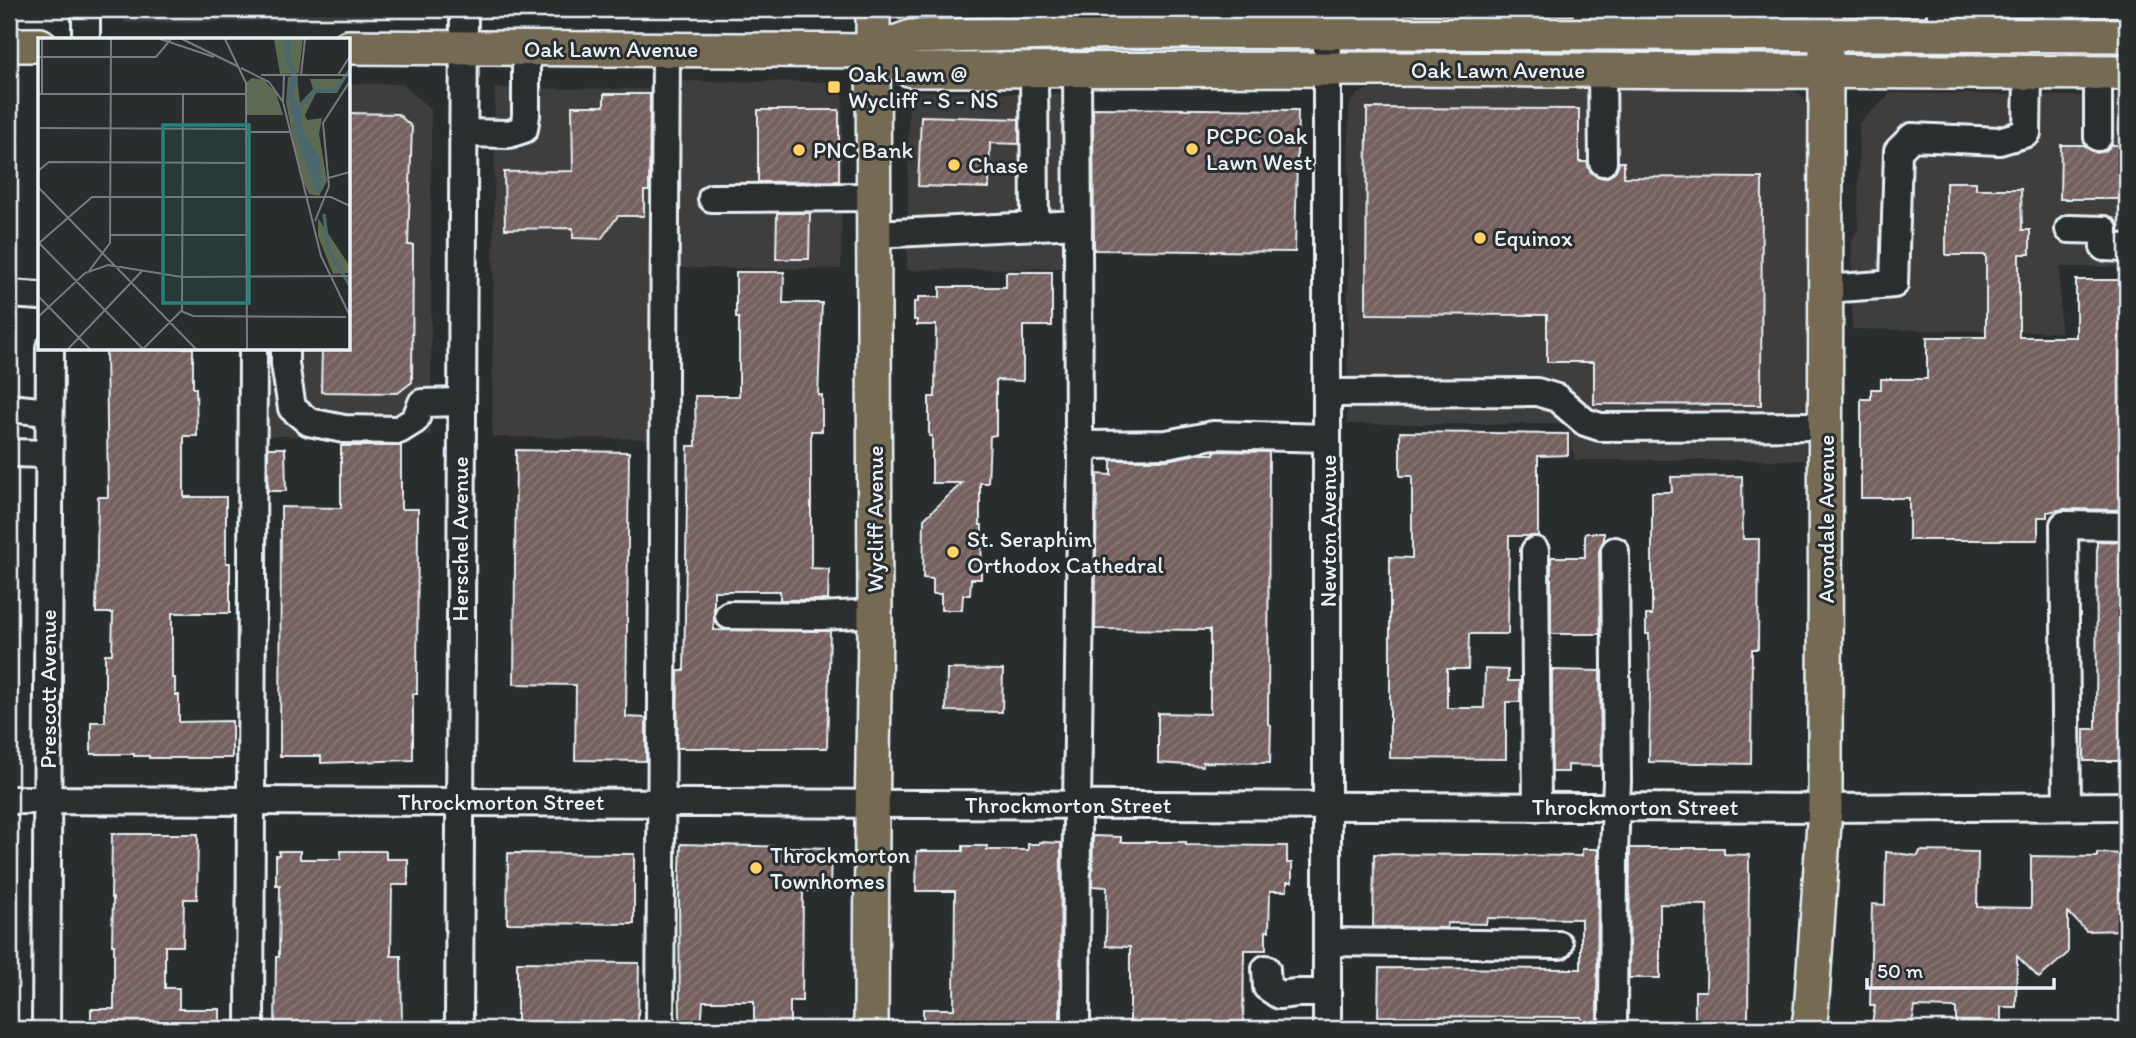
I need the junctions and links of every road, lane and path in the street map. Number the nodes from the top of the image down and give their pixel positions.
1 (86, 9) edge
2 (464, 9) edge
3 (873, 9) edge
4 (1389, 21) edge
5 (1586, 21) edge
6 (1655, 21) edge
7 (1826, 21) edge
8 (1941, 21) edge
9 (2057, 22) edge
10 (1327, 32) junction
11 (2127, 35) edge
12 (86, 38) edge
13 (9, 45) edge
14 (38, 45) edge
15 (350, 47) edge
16 (463, 48) junction
17 (526, 48) junction
18 (666, 50) junction
19 (873, 51) junction
20 (1034, 69) junction
21 (1077, 69) junction
22 (1327, 69) junction
23 (1389, 69) junction
24 (1602, 71) junction
25 (1826, 72) junction
26 (2028, 73) junction
27 (2113, 73) edge
28 (463, 133) junction
29 (2098, 136) dead end
30 (1603, 162) dead end
31 (874, 197) junction
32 (712, 198) dead end
33 (1078, 224) junction
34 (1035, 225) junction
35 (2069, 229) dead end
36 (874, 234) junction
37 (2127, 248) edge
38 (1826, 289) junction
39 (9, 294) edge
40 (38, 296) edge
41 (50, 350) edge
42 (253, 350) edge
43 (285, 350) edge
44 (1328, 393) junction
45 (461, 402) junction
46 (9, 408) edge
47 (49, 412) junction
48 (1826, 426) junction
49 (1328, 438) junction
50 (9, 453) edge
51 (49, 454) junction
52 (1082, 456) junction
53 (2127, 526) edge
54 (1535, 551) dead end
55 (1615, 551) dead end
56 (875, 613) junction
57 (729, 615) dead end
58 (9, 800) edge
59 (47, 800) junction
60 (251, 801) junction
61 (459, 802) junction
62 (663, 803) junction
63 (872, 804) junction
64 (1077, 805) junction
65 (1328, 806) junction
66 (2067, 806) junction
67 (2127, 806) edge
68 (1537, 807) junction
69 (1617, 807) junction
70 (1825, 808) junction
71 (1328, 942) junction
72 (1559, 946) dead end
73 (1266, 968) dead end
74 (1328, 993) junction
75 (46, 1029) edge
76 (250, 1029) edge
77 (459, 1029) edge
78 (660, 1029) edge
79 (871, 1029) edge
80 (1076, 1029) edge
81 (1327, 1029) edge
82 (1613, 1029) edge
83 (1808, 1029) edge

1 - 12 street
2 - 16 street, Herschel Avenue
3 - 19 main road, Wycliff Avenue
4 - 5 main road, Oak Lawn Avenue
4 - 10 main road, Oak Lawn Avenue
4 - 23 main road
5 - 6 main road, Oak Lawn Avenue
6 - 7 main road, Oak Lawn Avenue
7 - 8 main road, Oak Lawn Avenue
7 - 25 main road, Avondale Avenue
8 - 9 main road, Oak Lawn Avenue
9 - 11 main road, Oak Lawn Avenue
10 - 19 main road, Oak Lawn Avenue
10 - 22 street, Newton Avenue
13 - 14 main road
15 - 16 main road, Oak Lawn Avenue
16 - 17 main road, Oak Lawn Avenue
16 - 28 street, Herschel Avenue
17 - 18 main road, Oak Lawn Avenue
17 - 28 street
18 - 19 main road, Oak Lawn Avenue
18 - 62 street
19 - 20 main road, Oak Lawn Avenue
19 - 31 main road, Wycliff Avenue
20 - 21 main road, Oak Lawn Avenue
20 - 34 street
21 - 22 main road, Oak Lawn Avenue
21 - 33 street
22 - 23 main road, Oak Lawn Avenue
22 - 44 street, Newton Avenue
23 - 24 main road, Oak Lawn Avenue
24 - 25 main road, Oak Lawn Avenue
24 - 30 street
25 - 26 main road, Oak Lawn Avenue
25 - 38 main road, Avondale Avenue
26 - 27 main road, Oak Lawn Avenue
26 - 38 street
27 - 29 street
28 - 45 street, Herschel Avenue
31 - 32 street
31 - 36 main road, Wycliff Avenue
33 - 34 street
33 - 52 street
34 - 36 street
35 - 37 street
36 - 56 main road, Wycliff Avenue
38 - 48 main road, Avondale Avenue
39 - 40 street
41 - 47 street, Prescott Avenue
42 - 60 street
43 - 45 street
44 - 48 street
44 - 49 street, Newton Avenue
45 - 61 street, Herschel Avenue
46 - 47 street
47 - 51 street, Prescott Avenue
48 - 70 main road, Avondale Avenue
49 - 52 street
49 - 65 street, Newton Avenue
50 - 51 street
51 - 59 street, Prescott Avenue
52 - 64 street
53 - 66 street
54 - 68 street
55 - 69 street
56 - 57 street
56 - 63 main road, Wycliff Avenue
58 - 59 street, Throckmorton Street
59 - 60 street, Throckmorton Street
59 - 75 street, Prescott Avenue
60 - 61 street, Throckmorton Street
60 - 76 street
61 - 62 street, Throckmorton Street
61 - 77 street, Herschel Avenue
62 - 63 street, Throckmorton Street
62 - 78 street
63 - 64 street, Throckmorton Street
63 - 79 main road, Wycliff Avenue
64 - 65 street, Throckmorton Street
64 - 80 street
65 - 68 street, Throckmorton Street
65 - 71 street, Newton Avenue
66 - 67 street, Throckmorton Street
66 - 70 street, Throckmorton Street
68 - 69 street, Throckmorton Street
69 - 70 street, Throckmorton Street
69 - 82 street
70 - 83 main road, Avondale Avenue
71 - 72 street
71 - 74 street, Newton Avenue
73 - 74 street
74 - 81 street, Newton Avenue

